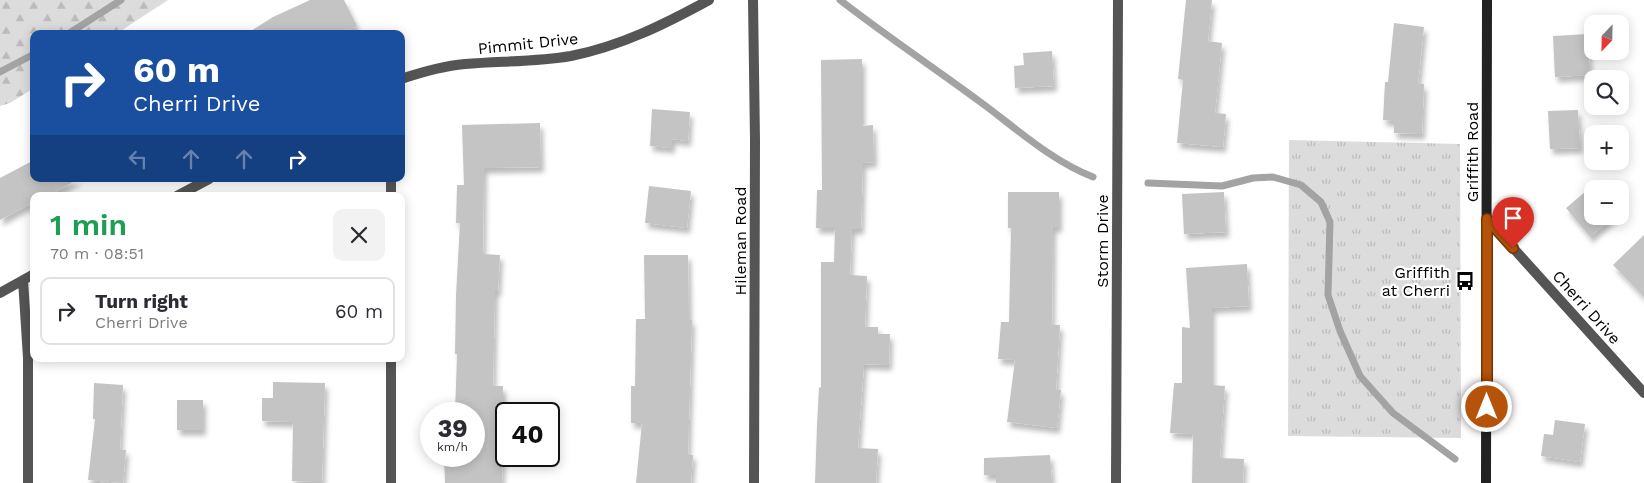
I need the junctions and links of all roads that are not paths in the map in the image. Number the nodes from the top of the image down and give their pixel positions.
1 (709, 0) edge
2 (752, 0) edge
3 (1118, 0) edge
4 (1487, 0) edge
5 (405, 78) edge
6 (203, 182) edge
7 (185, 192) edge
8 (1487, 219) junction
9 (30, 276) edge
10 (23, 280) junction
11 (0, 293) edge
12 (391, 362) edge
13 (1644, 393) edge
14 (28, 483) edge
15 (391, 483) edge
16 (754, 483) edge
17 (1116, 483) edge
18 (1486, 483) edge

1 - 5 street, Pimmit Drive
2 - 16 street, Hileman Road
3 - 17 street, Storm Drive
4 - 8 street, Griffith Road
6 - 7 street
8 - 13 street, Cherri Drive
8 - 18 street, Griffith Road
9 - 10 street
10 - 11 street
10 - 14 street
12 - 15 street

